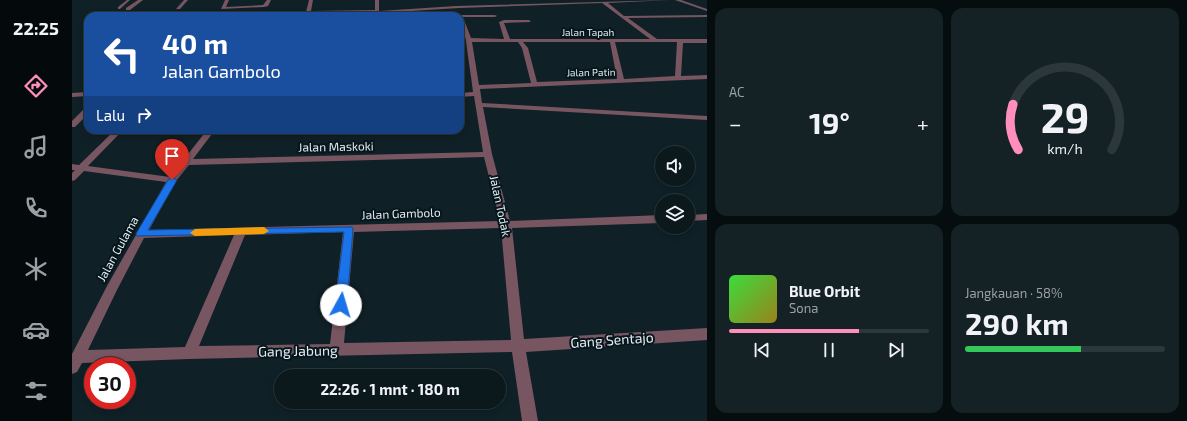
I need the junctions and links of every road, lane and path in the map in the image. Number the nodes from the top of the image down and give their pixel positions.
1 (129, 0) edge
2 (141, 0) edge
3 (186, 0) edge
4 (227, 0) edge
5 (268, 0) edge
6 (311, 0) edge
7 (377, 0) edge
8 (455, 0) edge
9 (506, 0) edge
10 (641, 0) edge
11 (668, 0) edge
12 (677, 0) edge
13 (603, 2) junction
14 (707, 4) edge
15 (510, 5) junction
16 (696, 6) junction
17 (456, 7) junction
18 (118, 8) dead end
19 (178, 8) dead end
20 (128, 9) dead end
21 (707, 10) edge
22 (308, 12) edge
23 (376, 12) edge
24 (389, 12) edge
25 (458, 12) edge
26 (464, 16) edge
27 (495, 16) dead end
28 (707, 16) edge
29 (624, 17) junction
30 (529, 21) dead end
31 (465, 41) edge
32 (508, 41) junction
33 (520, 41) junction
34 (612, 41) junction
35 (656, 41) junction
36 (680, 41) junction
37 (707, 41) edge
38 (707, 77) edge
39 (678, 78) junction
40 (621, 81) junction
41 (534, 83) junction
42 (476, 90) junction
43 (84, 94) edge
44 (464, 94) edge
45 (72, 95) edge
46 (479, 105) junction
47 (84, 114) edge
48 (707, 118) edge
49 (72, 125) edge
50 (115, 134) edge
51 (208, 134) edge
52 (488, 154) junction
53 (186, 162) junction
54 (72, 166) edge
55 (82, 167) junction
56 (72, 178) edge
57 (172, 180) junction
58 (707, 217) edge
59 (695, 218) edge
60 (655, 219) edge
61 (506, 225) junction
62 (349, 229) junction
63 (241, 231) junction
64 (141, 234) junction
65 (707, 334) edge
66 (518, 346) junction
67 (336, 350) junction
68 (189, 353) junction
69 (75, 362) edge
70 (530, 421) edge

1 - 18 lane
2 - 20 street
3 - 19 street
4 - 5 street
6 - 22 street
7 - 23 street
8 - 17 street, Jalan Todak
9 - 15 street
10 - 11 street
10 - 13 street
12 - 16 street
13 - 15 street
13 - 29 street
14 - 16 street
15 - 17 street
16 - 21 street
17 - 24 street
17 - 25 street, Jalan Todak
26 - 27 street
28 - 29 street
29 - 35 street
30 - 32 street
31 - 32 street, Jalan Tapah
31 - 42 street, Jalan Todak
32 - 33 street, Jalan Tapah
33 - 34 street, Jalan Tapah
33 - 41 street
34 - 35 street, Jalan Tapah
34 - 40 street
35 - 36 street, Jalan Tapah
36 - 37 street, Jalan Tapah
36 - 39 street
38 - 39 street, Jalan Patin
39 - 40 street, Jalan Patin
40 - 41 street, Jalan Patin
41 - 42 street, Jalan Patin
42 - 44 street, Jalan Patin
42 - 46 street, Jalan Todak
43 - 45 street
46 - 48 street
46 - 52 street, Jalan Todak
47 - 49 street
50 - 55 street
51 - 53 street, Jalan Gulama
52 - 53 street, Jalan Maskoki
52 - 61 street, Jalan Todak
53 - 57 street, Jalan Gulama
54 - 55 street
55 - 56 street
55 - 57 street
57 - 64 street, Jalan Gulama
58 - 59 street
60 - 61 street, Jalan Gambolo
61 - 62 street, Jalan Gambolo
61 - 66 street, Jalan Todak
62 - 63 street, Jalan Gambolo
62 - 67 street
63 - 64 street, Jalan Gambolo
63 - 68 street
64 - 69 street, Jalan Gulama
65 - 66 street, Gang Sentajo
66 - 67 street, Gang Jabung
66 - 70 street, Jalan Todak
67 - 68 street, Gang Jabung
68 - 69 street, Gang Jabung

